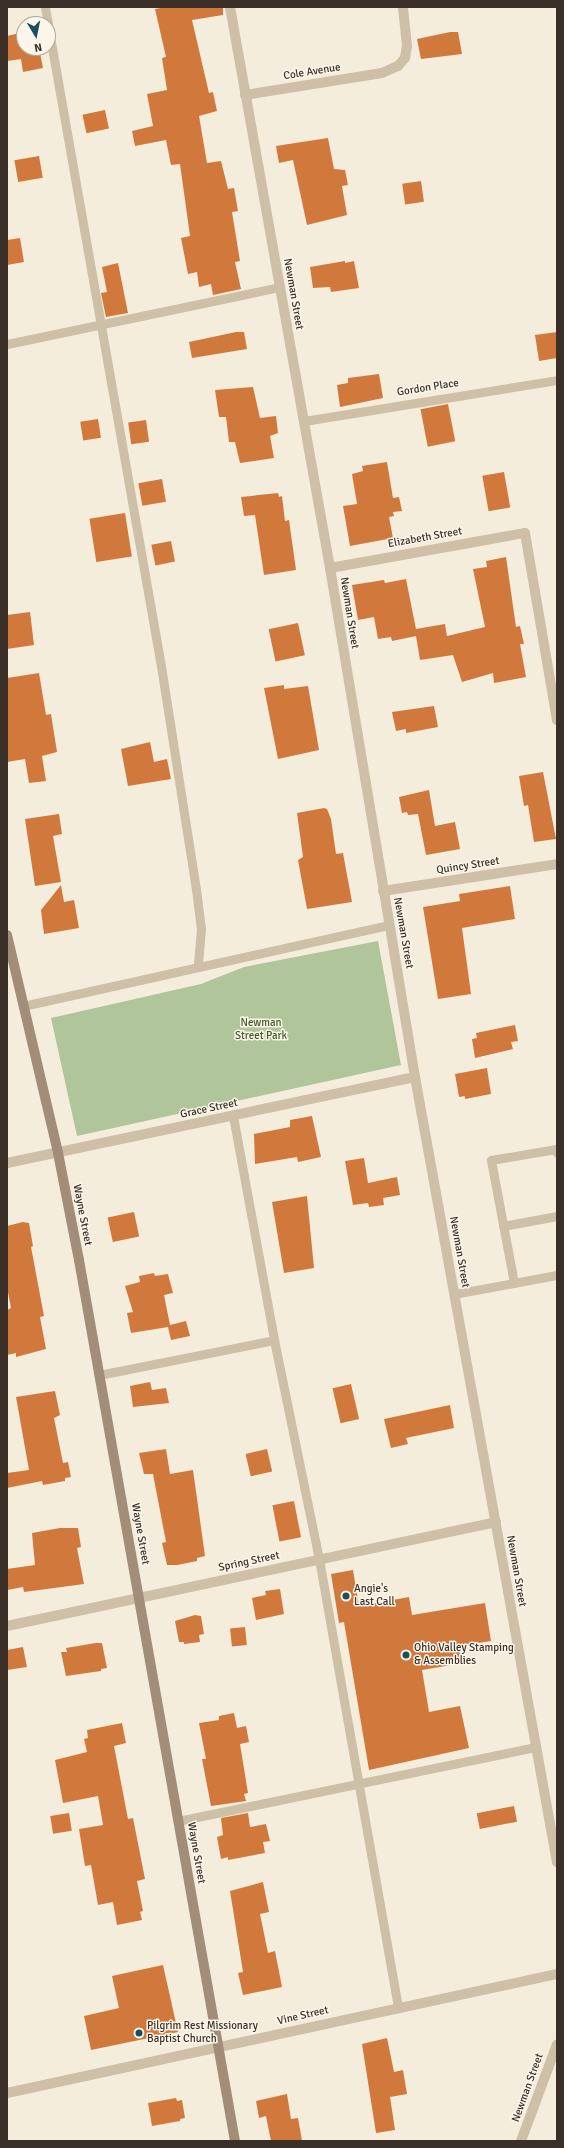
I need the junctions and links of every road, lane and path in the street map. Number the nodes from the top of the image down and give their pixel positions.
1 (230, 7) edge
2 (403, 7) edge
3 (53, 56) edge
4 (245, 95) junction
5 (280, 287) junction
6 (99, 324) junction
7 (7, 344) edge
8 (557, 380) edge
9 (304, 421) junction
10 (330, 568) junction
11 (557, 720) edge
12 (557, 864) edge
13 (544, 866) junction
14 (557, 868) edge
15 (383, 891) junction
16 (389, 925) junction
17 (7, 935) edge
18 (198, 968) junction
19 (23, 1006) junction
20 (415, 1077) junction
21 (233, 1116) junction
22 (58, 1153) junction
23 (557, 1153) edge
24 (7, 1163) edge
25 (557, 1216) edge
26 (503, 1226) junction
27 (557, 1276) edge
28 (514, 1283) junction
29 (454, 1294) junction
30 (274, 1340) junction
31 (99, 1375) junction
32 (496, 1522) junction
33 (319, 1559) junction
34 (139, 1597) junction
35 (7, 1626) edge
36 (536, 1747) junction
37 (357, 1784) junction
38 (178, 1821) junction
39 (557, 1862) edge
40 (557, 1974) edge
41 (398, 2008) junction
42 (557, 2044) edge
43 (218, 2047) junction
44 (7, 2093) edge
45 (235, 2141) edge
46 (521, 2141) edge

1 - 4 street, Newman Street
2 - 4 street, Cole Avenue
3 - 6 lane
4 - 5 street, Newman Street
5 - 6 lane
5 - 9 street, Newman Street
6 - 7 lane
6 - 18 lane
8 - 9 lane, Gordon Place
9 - 10 street, Newman Street
10 - 11 street, Elizabeth Street
10 - 15 street, Newman Street
12 - 13 street, Quincy Street
13 - 14 lane
13 - 15 street, Quincy Street
15 - 16 street, Newman Street
16 - 18 lane
16 - 20 street, Newman Street
17 - 19 main road, Wayne Street
18 - 19 lane
19 - 22 main road, Wayne Street
20 - 21 street, Grace Street
20 - 29 street, Newman Street
21 - 22 street, Grace Street
21 - 30 lane
22 - 24 street, Grace Street
22 - 31 main road, Wayne Street
23 - 26 lane
25 - 26 lane
26 - 28 lane
27 - 28 lane
28 - 29 lane
29 - 32 street, Newman Street
30 - 31 lane
30 - 33 lane
31 - 34 main road, Wayne Street
32 - 33 street, Spring Street
32 - 36 street, Newman Street
33 - 34 street, Spring Street
33 - 37 lane
34 - 35 street, Spring Street
34 - 38 main road, Wayne Street
36 - 37 lane
36 - 39 street, Newman Street
37 - 38 lane
37 - 41 lane
38 - 43 main road, Wayne Street
40 - 41 street, Vine Street
41 - 43 street, Vine Street
42 - 46 street, Newman Street
43 - 44 street, Vine Street
43 - 45 main road, Wayne Street

